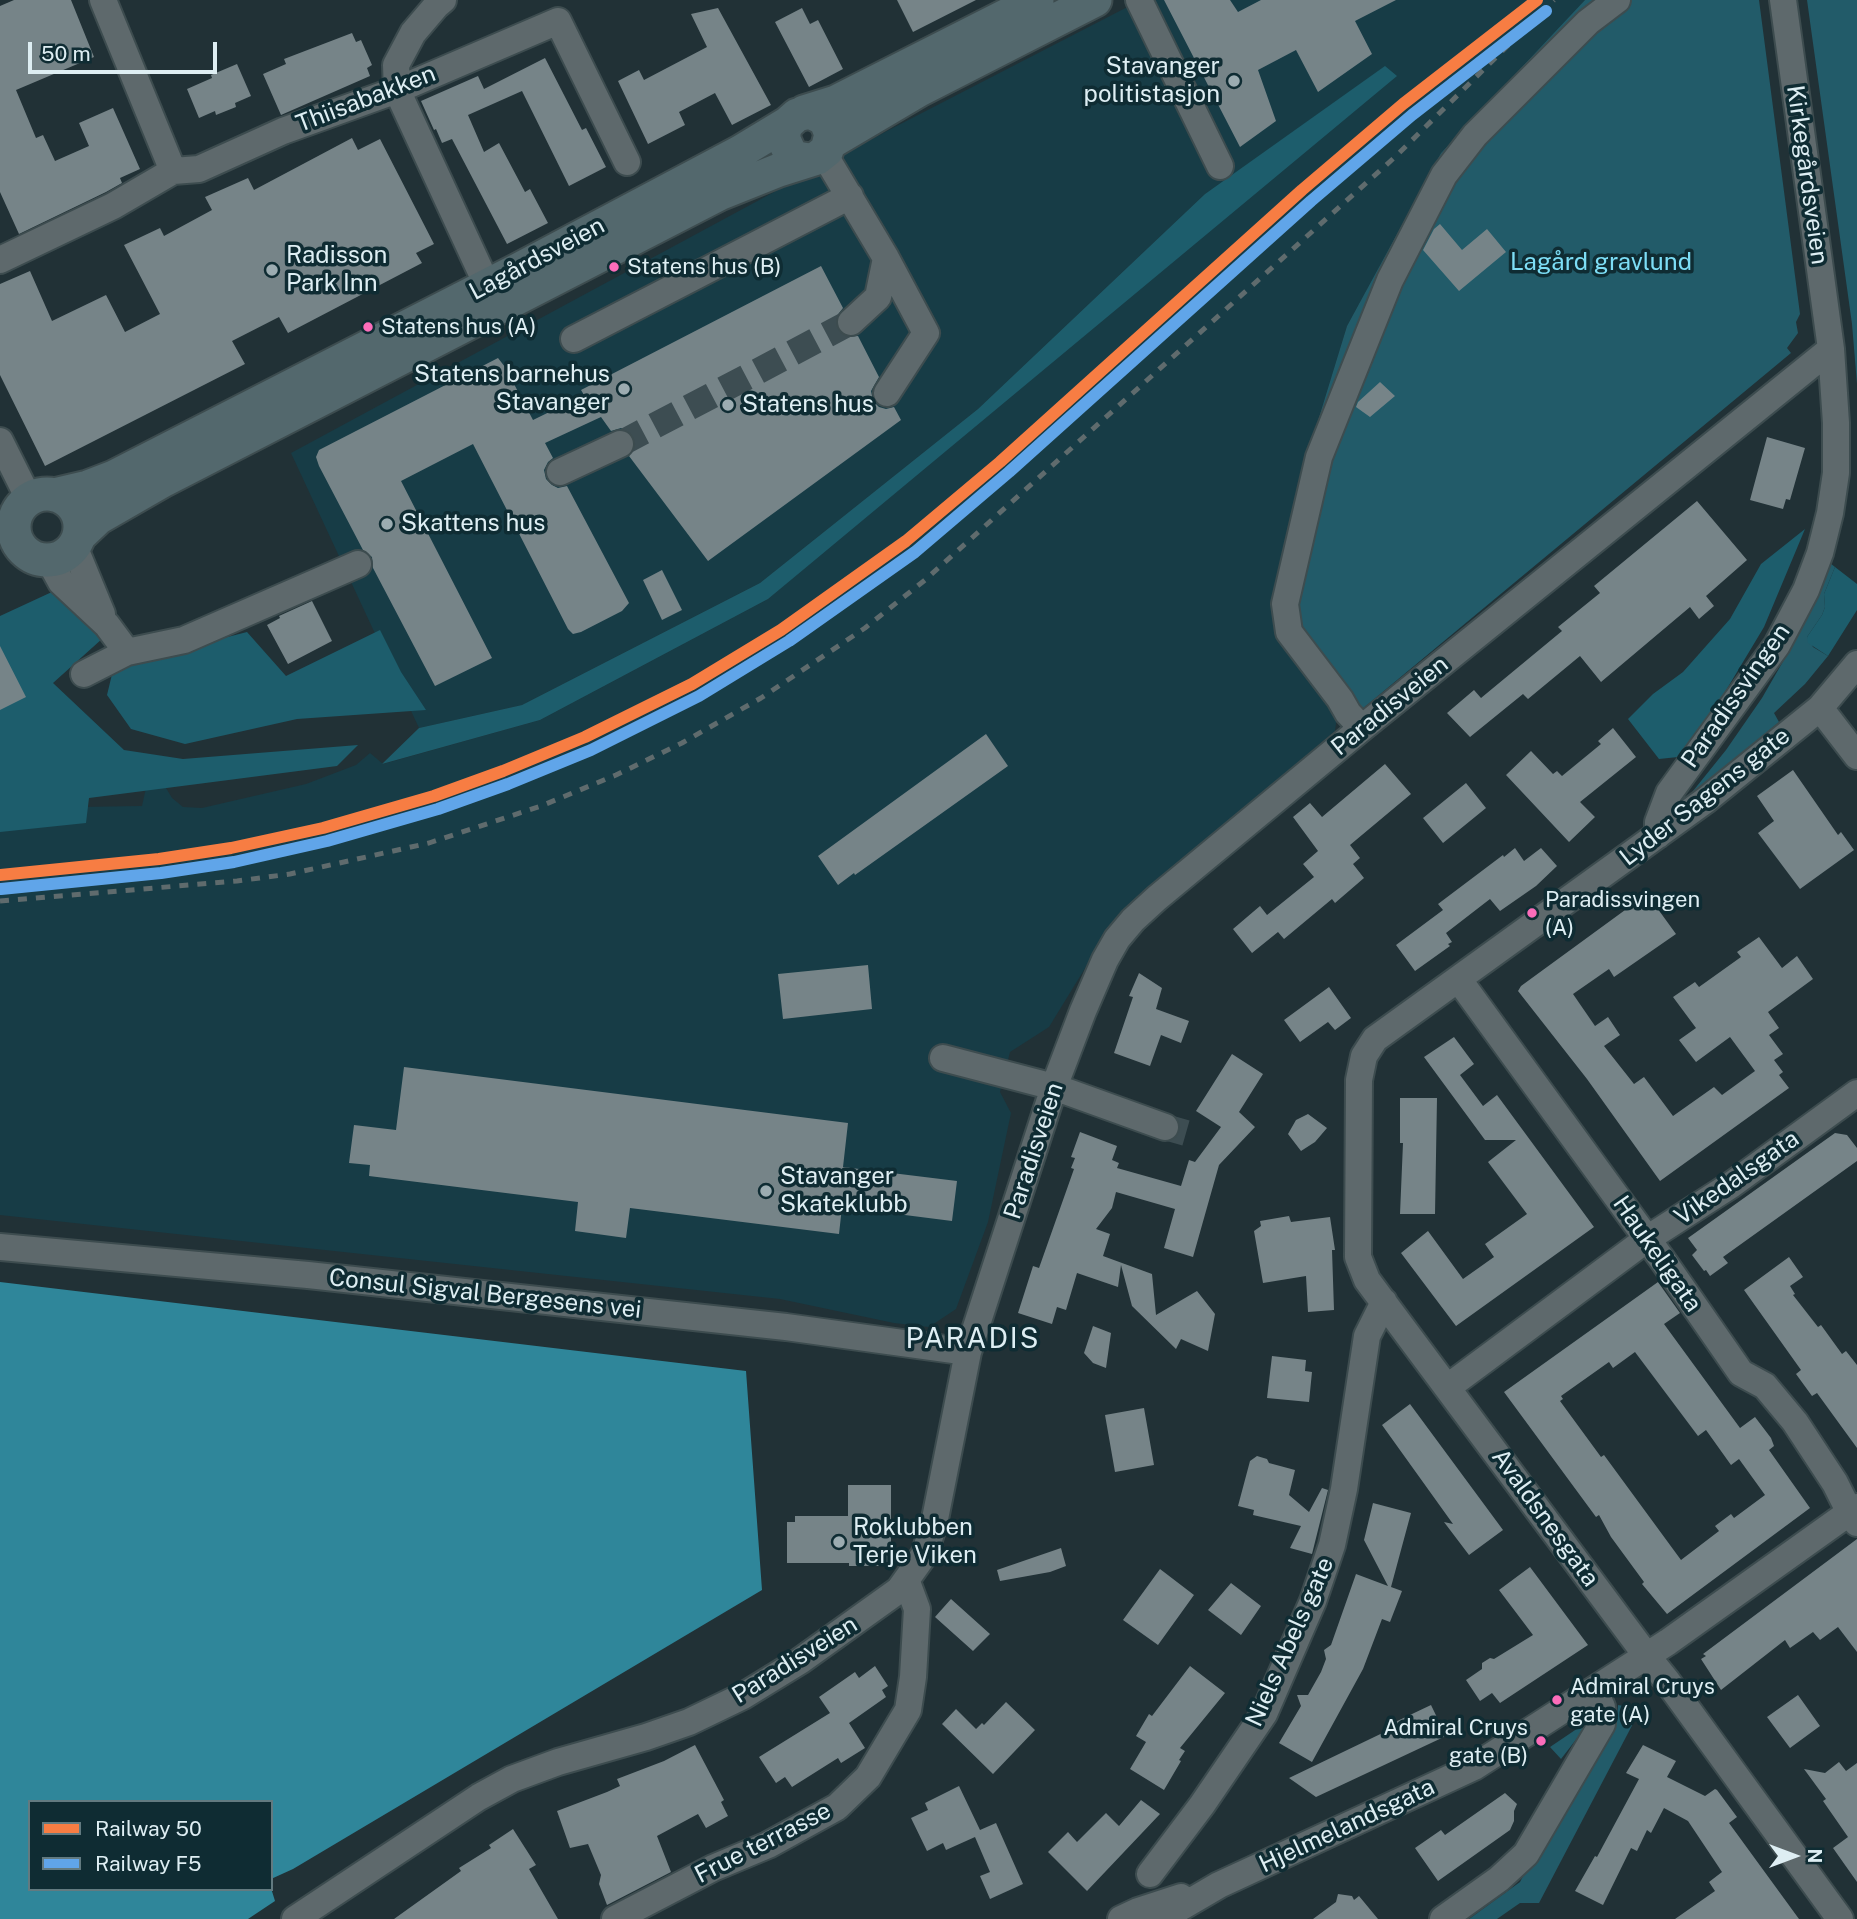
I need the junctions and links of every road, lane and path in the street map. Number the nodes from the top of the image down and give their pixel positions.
1 (103, 0) edge
2 (443, 0) edge
3 (1096, 0) edge
4 (1139, 0) edge
5 (1617, 0) edge
6 (1783, 0) edge
7 (1029, 2) edge
8 (397, 90) junction
9 (796, 118) junction
10 (821, 152) junction
11 (627, 162) dead end
12 (1220, 166) dead end
13 (173, 171) junction
14 (850, 196) junction
15 (886, 258) junction
16 (0, 260) edge
17 (487, 285) junction
18 (851, 323) tunnel mouth
19 (574, 339) dead end
20 (1832, 349) junction
21 (887, 393) dead end
22 (0, 440) edge
23 (620, 444) tunnel mouth
24 (560, 472) dead end
25 (24, 511) edge
26 (60, 550) junction
27 (358, 564) dead end
28 (0, 566) edge
29 (127, 652) junction
30 (1857, 664) edge
31 (84, 674) dead end
32 (1820, 708) junction
33 (1362, 729) junction
34 (1857, 756) edge
35 (1658, 835) junction
36 (1459, 980) junction
37 (943, 1058) dead end
38 (1359, 1080) joint
39 (1054, 1087) junction
40 (1852, 1106) edge
41 (1165, 1127) tunnel mouth
42 (1647, 1239) junction
43 (0, 1247) edge
44 (1384, 1302) junction
45 (968, 1352) junction
46 (1448, 1387) junction
47 (1854, 1514) edge
48 (907, 1582) junction
49 (1646, 1655) junction
50 (1594, 1690) junction
51 (1150, 1874) dead end
52 (1219, 1885) junction
53 (295, 1919) edge
54 (615, 1919) edge
55 (1121, 1919) edge
56 (1161, 1919) edge
57 (1443, 1919) edge
58 (1840, 1919) edge

1 - 13 street
2 - 8 street
3 - 10 main road, Lagårdsveien
4 - 12 street
5 - 33 street
6 - 20 street, Kirkegårdsveien
7 - 9 main road, Lagårdsveien
8 - 11 street, Thiisabakken
8 - 13 street, Thiisabakken
8 - 17 street
9 - 10 main road
9 - 17 main road, Lagårdsveien
10 - 14 street
10 - 26 main road, Lagårdsveien
13 - 16 street, Thiisabakken
14 - 15 street
14 - 19 street
15 - 18 street
15 - 21 street
17 - 25 main road, Lagårdsveien
20 - 33 street, Paradisveien
20 - 35 street, Paradissvingen
22 - 25 street
23 - 24 street
25 - 26 main road
25 - 26 main road
26 - 28 main road, Lagårdsveien
26 - 29 street
27 - 29 street
29 - 31 street
30 - 32 street, Lyder Sagens gate
32 - 34 street
32 - 35 street, Lyder Sagens gate
33 - 39 street, Paradisveien
35 - 36 street, Lyder Sagens gate
36 - 38 street, Lyder Sagens gate
36 - 42 street, Haukeligata
37 - 39 street
38 - 44 street, Avaldsnesgata
39 - 41 street
39 - 45 street, Paradisveien
40 - 42 street, Vikedalsgata
42 - 46 street, Vikedalsgata
42 - 47 street, Haukeligata
43 - 45 street, Consul Sigval Bergesens vei
44 - 46 street, Avaldsnesgata
44 - 51 street, Niels Abels gate
45 - 48 street, Paradisveien
46 - 49 street, Avaldsnesgata
47 - 49 street, Hjelmelandsgata
48 - 53 street, Paradisveien
48 - 54 street, Frue terrasse
49 - 50 street, Hjelmelandsgata
49 - 58 street, Avaldsnesgata
50 - 52 street, Hjelmelandsgata
50 - 57 street
52 - 55 street, Hjelmelandsgata
52 - 56 street, Hjelmelandsgata

